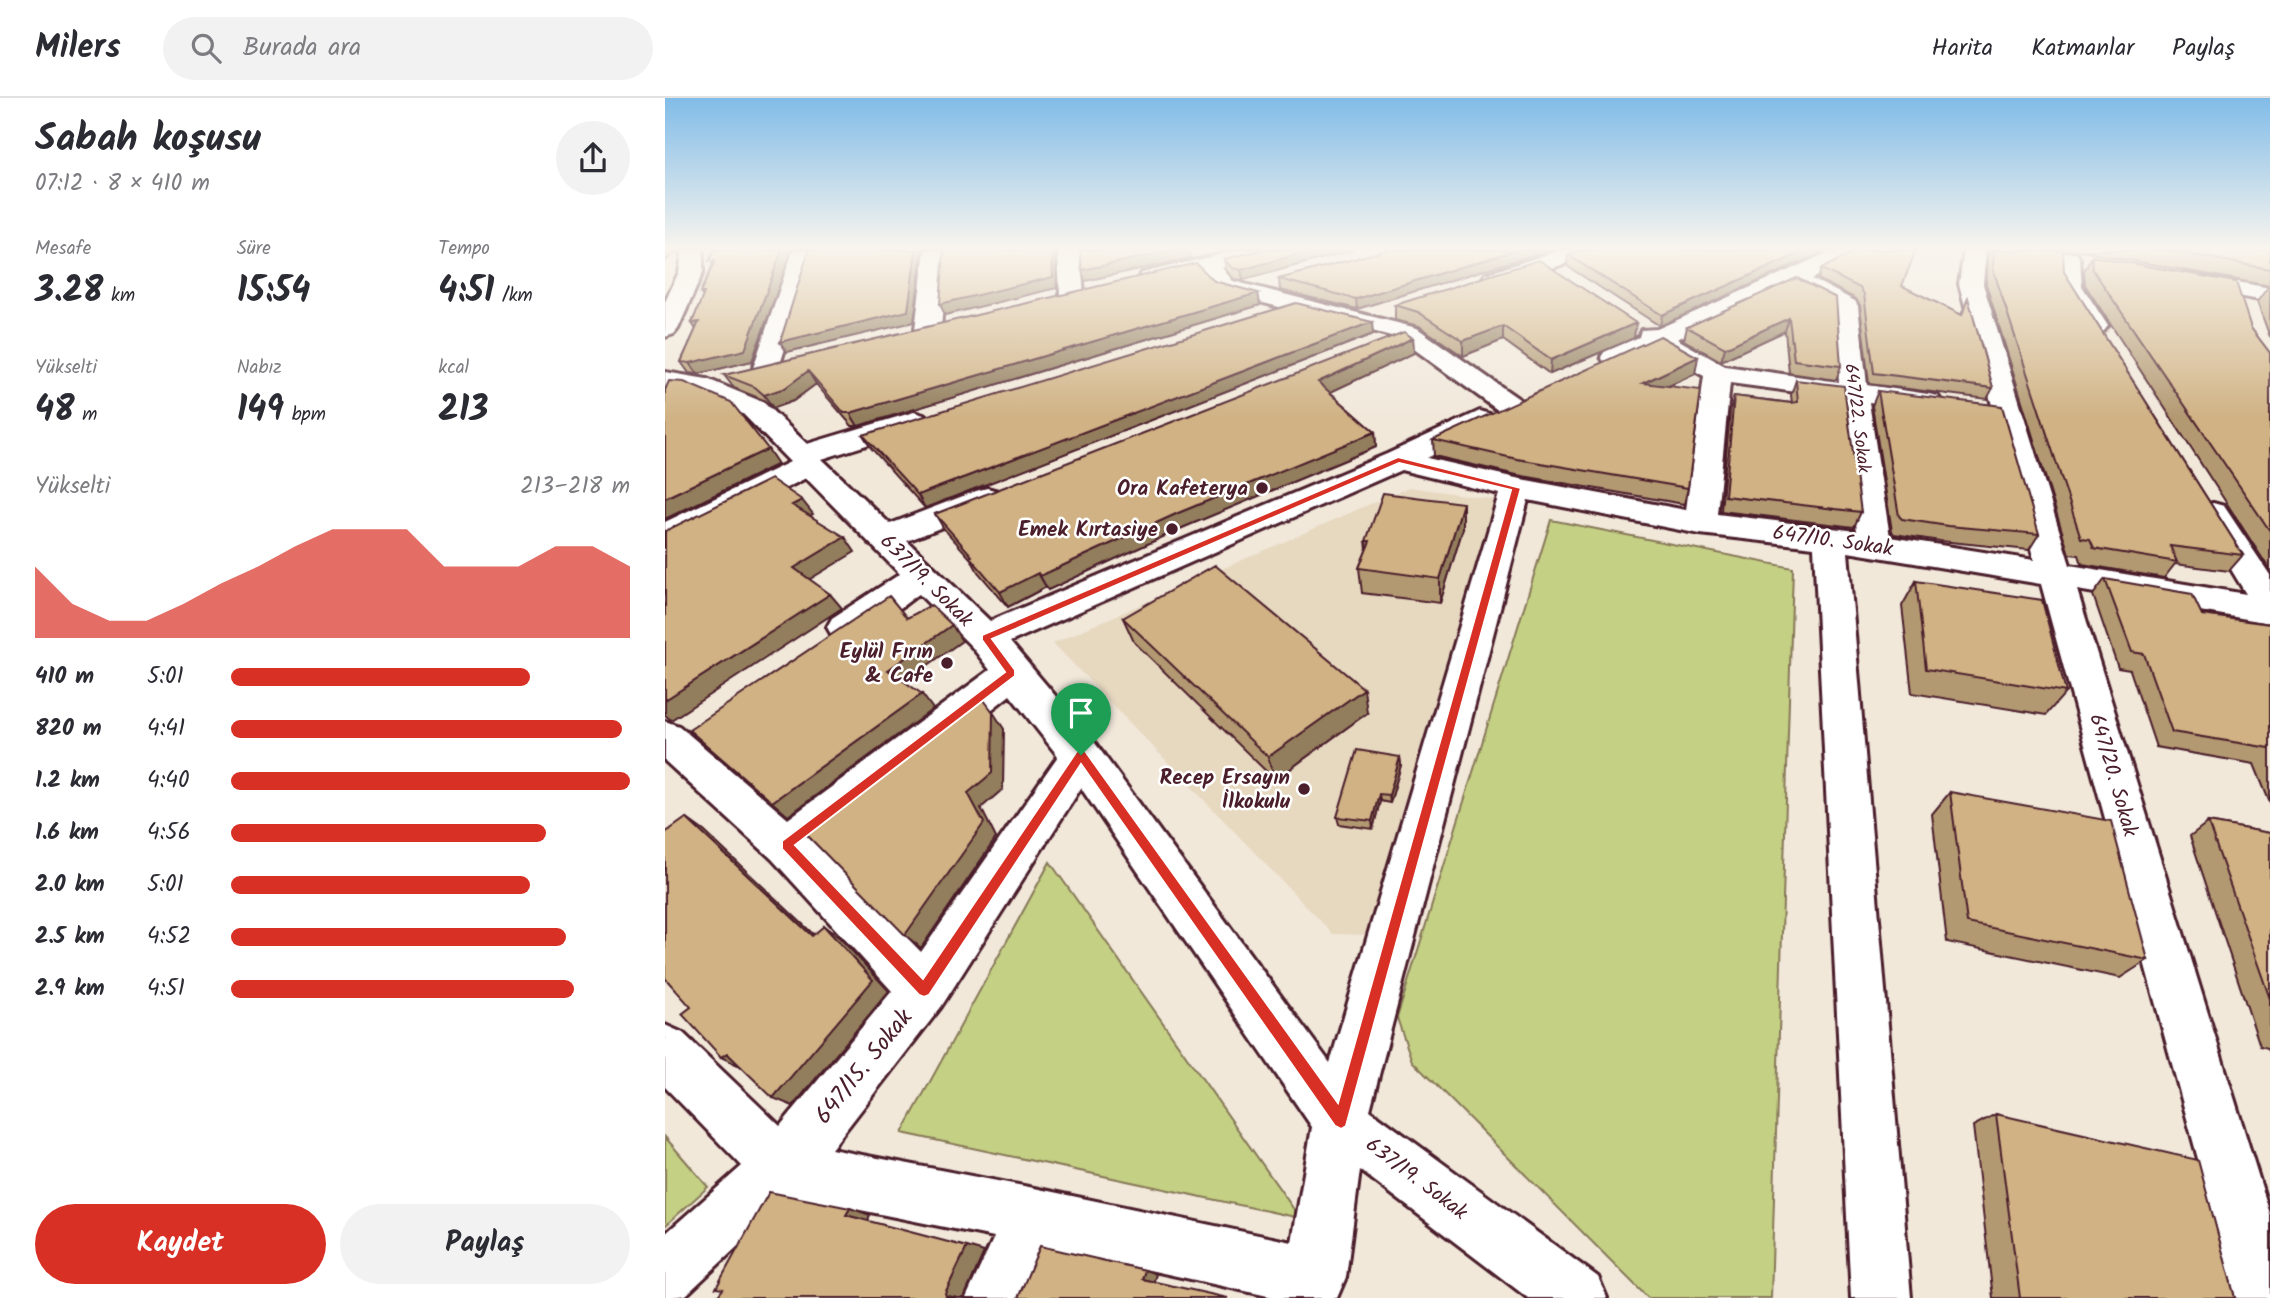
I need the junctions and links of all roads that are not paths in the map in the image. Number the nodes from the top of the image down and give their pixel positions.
1 (675, 306) edge
2 (764, 306) edge
3 (930, 306) edge
4 (1293, 306) edge
5 (1300, 306) edge
6 (1717, 306) edge
7 (1846, 306) edge
8 (1973, 306) edge
9 (2083, 306) edge
10 (2244, 306) edge
11 (2247, 315) edge
12 (1256, 317) edge
13 (1403, 320) junction
14 (954, 323) edge
15 (665, 329) edge
16 (928, 329) junction
17 (1645, 331) junction
18 (901, 335) edge
19 (2107, 345) edge
20 (1370, 348) edge
21 (793, 361) edge
22 (1595, 366) edge
23 (1718, 373) junction
24 (711, 380) edge
25 (1854, 393) junction
26 (1982, 408) junction
27 (936, 414) edge
28 (806, 459) junction
29 (1398, 460) junction
30 (2196, 485) edge
31 (1012, 488) edge
32 (1517, 488) junction
33 (1700, 523) junction
34 (665, 535) edge
35 (885, 538) junction
36 (1830, 538) junction
37 (1875, 545) junction
38 (922, 575) junction
39 (2057, 575) junction
40 (2270, 603) edge
41 (2270, 610) edge
42 (985, 638) junction
43 (820, 644) edge
44 (1011, 673) junction
45 (681, 734) edge
46 (1081, 755) junction
47 (786, 845) junction
48 (924, 990) junction
49 (665, 1051) edge
50 (1341, 1121) junction
51 (782, 1167) junction
52 (1034, 1216) junction
53 (665, 1274) edge
54 (1314, 1287) edge
55 (996, 1298) edge
56 (1577, 1298) edge
57 (1881, 1298) edge
58 (2266, 1298) edge

1 - 15 street
2 - 24 street
3 - 16 street
4 - 12 street
5 - 13 street
6 - 17 street
7 - 25 street, 647/22. Sokak
8 - 26 street, 647/20. Sokak
9 - 19 street
10 - 11 street
13 - 20 street
13 - 29 street
14 - 16 street
16 - 18 street
17 - 22 street
17 - 23 street
21 - 24 street
23 - 25 street
23 - 33 street
24 - 28 street, 637/19. Sokak
25 - 26 street
25 - 37 street, 647/22. Sokak
26 - 39 street, 647/20. Sokak
27 - 28 street
28 - 34 street
28 - 35 street, 637/19. Sokak
29 - 32 street, 647/10. Sokak
29 - 42 street
30 - 40 street
31 - 35 street
32 - 33 street, 647/10. Sokak
32 - 50 street
33 - 36 street, 647/10. Sokak
35 - 38 street, 637/19. Sokak
36 - 37 street, 647/10. Sokak
36 - 57 street
37 - 39 street, 647/10. Sokak
38 - 42 street, 637/19. Sokak
38 - 43 street
39 - 41 street, 647/10. Sokak
39 - 58 street, 647/20. Sokak
42 - 44 street, 637/19. Sokak
44 - 46 street, 637/19. Sokak
44 - 47 street
45 - 47 street
46 - 48 street, 647/15. Sokak
46 - 50 street, 637/19. Sokak
47 - 48 street
48 - 51 street, 647/15. Sokak
49 - 51 street
50 - 54 street
50 - 56 street, 637/19. Sokak
51 - 52 street
51 - 53 street, 647/15. Sokak
52 - 54 street
52 - 55 street

